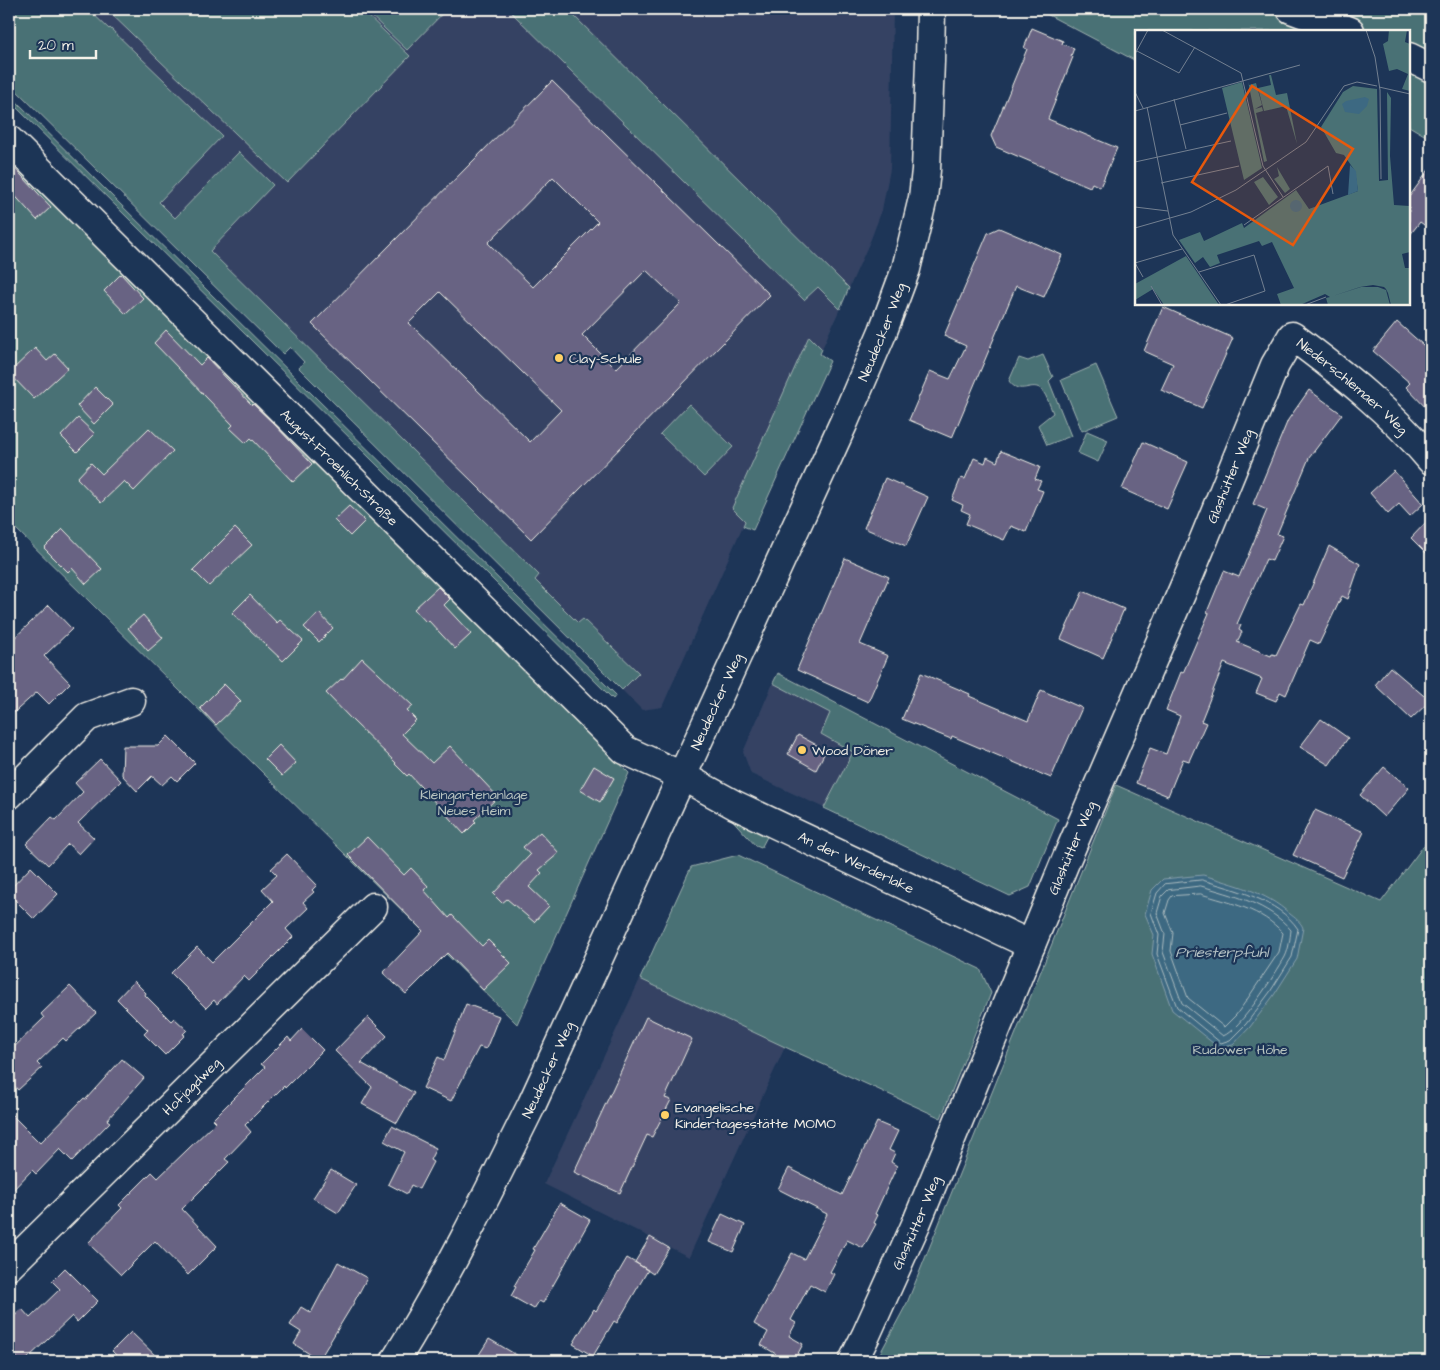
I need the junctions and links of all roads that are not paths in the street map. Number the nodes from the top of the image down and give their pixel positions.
1 (931, 9) edge
2 (1291, 9) edge
3 (1347, 30) edge
4 (1410, 58) edge
5 (1431, 68) edge
6 (9, 140) edge
7 (1292, 336) joint
8 (1431, 460) edge
9 (131, 701) dead end
10 (682, 776) junction
11 (9, 795) edge
12 (373, 907) dead end
13 (1031, 944) junction
14 (9, 1266) edge
15 (395, 1361) edge
16 (853, 1361) edge

1 - 10 street, Neudecker Weg
2 - 3 street
4 - 5 street
6 - 10 street, August-Froehlich-Straße
7 - 8 street, Niederschlemaer Weg
7 - 13 street, Glashütter Weg
9 - 11 street
10 - 13 street, An der Werderlake
10 - 15 street, Neudecker Weg
12 - 14 street, Hofjagdweg
13 - 16 street, Glashütter Weg

